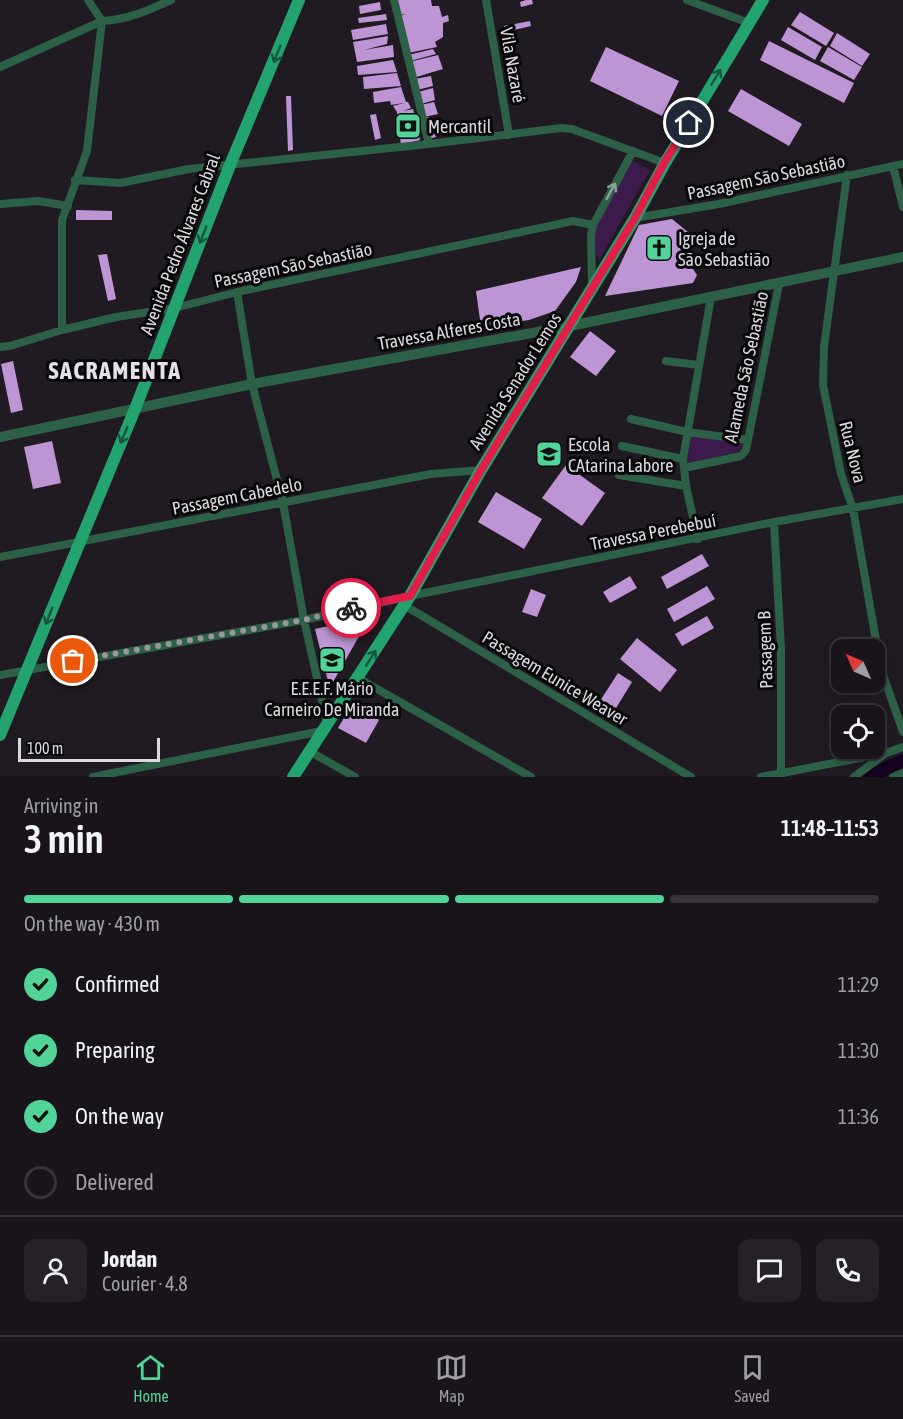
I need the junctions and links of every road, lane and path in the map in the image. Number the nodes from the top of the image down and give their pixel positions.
1 (88, 0) edge
2 (171, 0) edge
3 (299, 0) edge
4 (394, 0) edge
5 (486, 0) edge
6 (687, 0) edge
7 (763, 0) edge
8 (102, 21) junction
9 (749, 23) junction
10 (0, 67) edge
11 (509, 135) junction
12 (429, 144) junction
13 (633, 151) junction
14 (664, 163) junction
15 (903, 164) edge
16 (230, 165) junction
17 (893, 166) junction
18 (847, 175) junction
19 (75, 180) junction
20 (0, 204) edge
21 (68, 206) junction
22 (903, 207) edge
23 (635, 218) junction
24 (593, 225) junction
25 (903, 257) edge
26 (833, 272) junction
27 (778, 284) junction
28 (592, 287) junction
29 (237, 292) junction
30 (711, 297) junction
31 (175, 308) junction
32 (570, 326) junction
33 (62, 330) junction
34 (0, 347) edge
35 (666, 361) dead end
36 (699, 365) junction
37 (252, 384) junction
38 (135, 409) junction
39 (631, 419) dead end
40 (687, 432) junction
41 (0, 437) edge
42 (748, 440) junction
43 (622, 446) dead end
44 (683, 459) junction
45 (684, 468) junction
46 (481, 470) junction
47 (619, 475) dead end
48 (686, 486) junction
49 (903, 499) edge
50 (283, 503) junction
51 (853, 509) junction
52 (774, 522) junction
53 (698, 539) junction
54 (78, 542) junction
55 (0, 557) edge
56 (407, 600) junction
57 (304, 620) junction
58 (27, 670) junction
59 (0, 675) edge
60 (358, 678) junction
61 (325, 727) junction
62 (903, 732) edge
63 (0, 735) edge
64 (903, 747) edge
65 (309, 751) junction
66 (886, 753) junction
67 (903, 773) edge
68 (781, 775) edge
69 (93, 777) edge
70 (293, 777) edge
71 (355, 777) edge
72 (531, 777) edge
73 (691, 777) edge
74 (761, 777) edge
75 (854, 777) edge
76 (893, 777) edge

1 - 8 street
2 - 8 street
3 -> 16 main road, Avenida Pedro Álvares Cabral
4 - 12 street
5 - 11 street, Vila Nazaré
6 - 9 street
7 - 9 main road, Avenida Senador Lemos
8 - 10 street
8 - 19 street
14 -> 9 main road, Avenida Senador Lemos
11 - 12 street
11 - 13 street
12 - 16 street
13 - 14 street
24 -> 13 street
14 - 23 main road, Avenida Senador Lemos
15 - 17 street, Passagem São Sebastião
16 - 19 street
16 -> 31 main road, Avenida Pedro Álvares Cabral
17 - 18 street, Passagem São Sebastião
17 - 22 street
18 - 23 street, Passagem São Sebastião
18 - 26 street, Rua Nova
19 - 21 street
20 - 21 street
21 - 33 street
23 - 28 main road, Avenida Senador Lemos
24 - 28 street
24 - 29 street, Passagem São Sebastião
25 - 26 street, Travessa Alferes Costa
26 - 27 street, Travessa Alferes Costa
26 - 51 street, Rua Nova
27 - 30 street, Travessa Alferes Costa
27 - 42 street, Alameda São Sebastião
28 - 32 main road, Avenida Senador Lemos
29 - 31 street, Passagem São Sebastião
29 - 37 street
30 - 32 street, Travessa Alferes Costa
30 - 36 street
31 - 33 street, Passagem São Sebastião
31 - 38 main road, Avenida Pedro Álvares Cabral
32 - 37 street, Travessa Alferes Costa
32 - 46 main road, Avenida Senador Lemos
33 - 34 street, Passagem São Sebastião
35 - 36 street
36 - 40 street
37 - 38 street, Travessa Alferes Costa
37 - 50 street
38 - 41 street, Travessa Alferes Costa
38 -> 54 main road, Avenida Pedro Álvares Cabral
39 - 40 street
40 - 42 street
40 - 44 street
42 - 45 street, Alameda São Sebastião
43 - 44 street
44 - 45 street
45 - 48 street
46 - 50 street, Passagem Cabedelo
46 - 56 main road, Avenida Senador Lemos
47 - 48 street
48 - 53 street
49 - 51 street, Travessa Perebebuí
50 - 54 street, Passagem Cabedelo
50 - 57 street
51 - 52 street, Travessa Perebebuí
51 - 62 street, Rua Nova
52 - 53 street, Travessa Perebebuí
52 - 68 street, Passagem B
53 - 56 street, Travessa Perebebuí
54 - 55 street, Passagem Cabedelo
54 -> 58 main road, Avenida Pedro Álvares Cabral
56 - 57 street, Travessa Perebebuí
60 -> 56 main road, Avenida Senador Lemos
56 - 73 street, Passagem Eunice Weaver
57 - 58 street, Travessa Perebebuí
57 - 61 street
58 - 59 street, Travessa Perebebuí
58 - 63 main road, Avenida Pedro Álvares Cabral
60 - 61 main road, Avenida Senador Lemos
60 - 72 street
61 - 65 main road, Avenida Senador Lemos
61 - 69 street
64 - 66 street
65 - 70 main road, Avenida Senador Lemos
65 - 71 street
66 - 68 street
66 - 75 street
67 - 76 street
68 - 74 street

